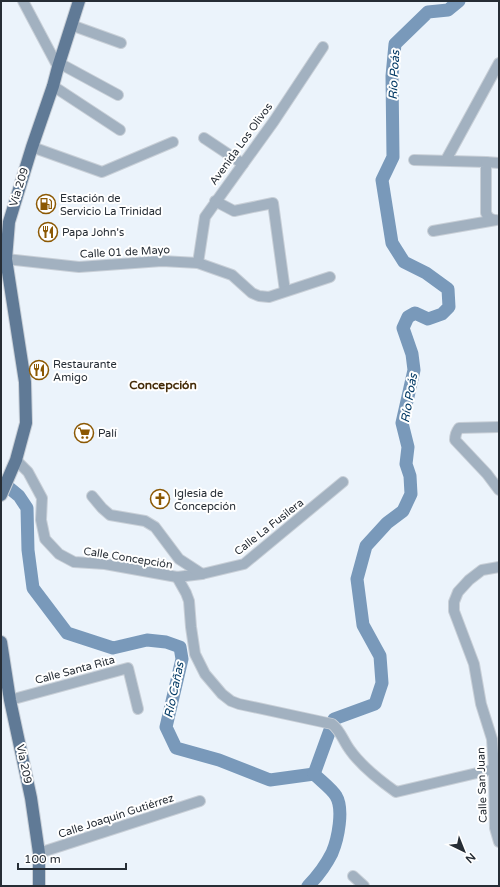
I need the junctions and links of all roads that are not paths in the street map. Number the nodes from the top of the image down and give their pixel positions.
1 (23, 1) edge
2 (79, 1) edge
3 (71, 25) junction
4 (121, 43) dead end
5 (323, 47) dead end
6 (499, 63) edge
7 (58, 65) junction
8 (53, 86) junction
9 (118, 95) dead end
10 (120, 130) dead end
11 (204, 138) dead end
12 (173, 142) dead end
13 (32, 147) junction
14 (414, 160) dead end
15 (446, 160) junction
16 (486, 162) junction
17 (499, 163) edge
18 (243, 164) junction
19 (215, 201) junction
20 (496, 220) edge
21 (433, 231) dead end
22 (6, 259) junction
23 (198, 263) junction
24 (330, 277) dead end
25 (285, 291) junction
26 (499, 427) edge
27 (16, 460) junction
28 (487, 474) junction
29 (499, 474) edge
30 (343, 482) dead end
31 (499, 490) edge
32 (1, 495) edge
33 (92, 496) dead end
34 (499, 567) edge
35 (202, 574) junction
36 (177, 577) junction
37 (1, 642) edge
38 (6, 692) edge
39 (138, 709) dead end
40 (494, 769) junction
41 (200, 801) dead end
42 (499, 842) edge
43 (39, 853) junction
44 (353, 876) dead end
45 (39, 886) edge
46 (364, 886) edge

1 - 7 street
2 - 3 main road, Vía 209
3 - 4 street
3 - 7 main road, Vía 209
5 - 18 street, Avenida Los Olivos
6 - 15 street
7 - 8 main road, Vía 209
7 - 9 street
8 - 10 street
8 - 13 main road, Vía 209
11 - 18 street
12 - 13 street
13 - 22 main road, Vía 209
14 - 15 street
15 - 16 street
16 - 17 street
16 - 20 street
18 - 19 street, Avenida Los Olivos
19 - 23 street, Avenida Los Olivos
19 - 25 street
20 - 21 street
22 - 23 street, Calle 01 de Mayo
22 - 27 main road, Vía 209
23 - 25 street, Calle 01 de Mayo
24 - 25 street, Calle 01 de Mayo
26 - 28 street
27 - 32 main road, Vía 209
27 - 36 street, Calle Concepción
28 - 29 street
28 - 31 street
30 - 35 street, Calle La Fusilera
33 - 35 street
34 - 40 street, Calle San Juan
35 - 36 street, Calle La Fusilera
36 - 40 street, Calle Concepción
37 - 38 main road, Vía 209
38 - 39 street, Calle Santa Rita
38 - 43 main road, Vía 209
40 - 42 street, Calle San Juan
41 - 43 street, Calle Joaquín Gutiérrez
43 - 45 main road, Vía 209
44 - 46 street

